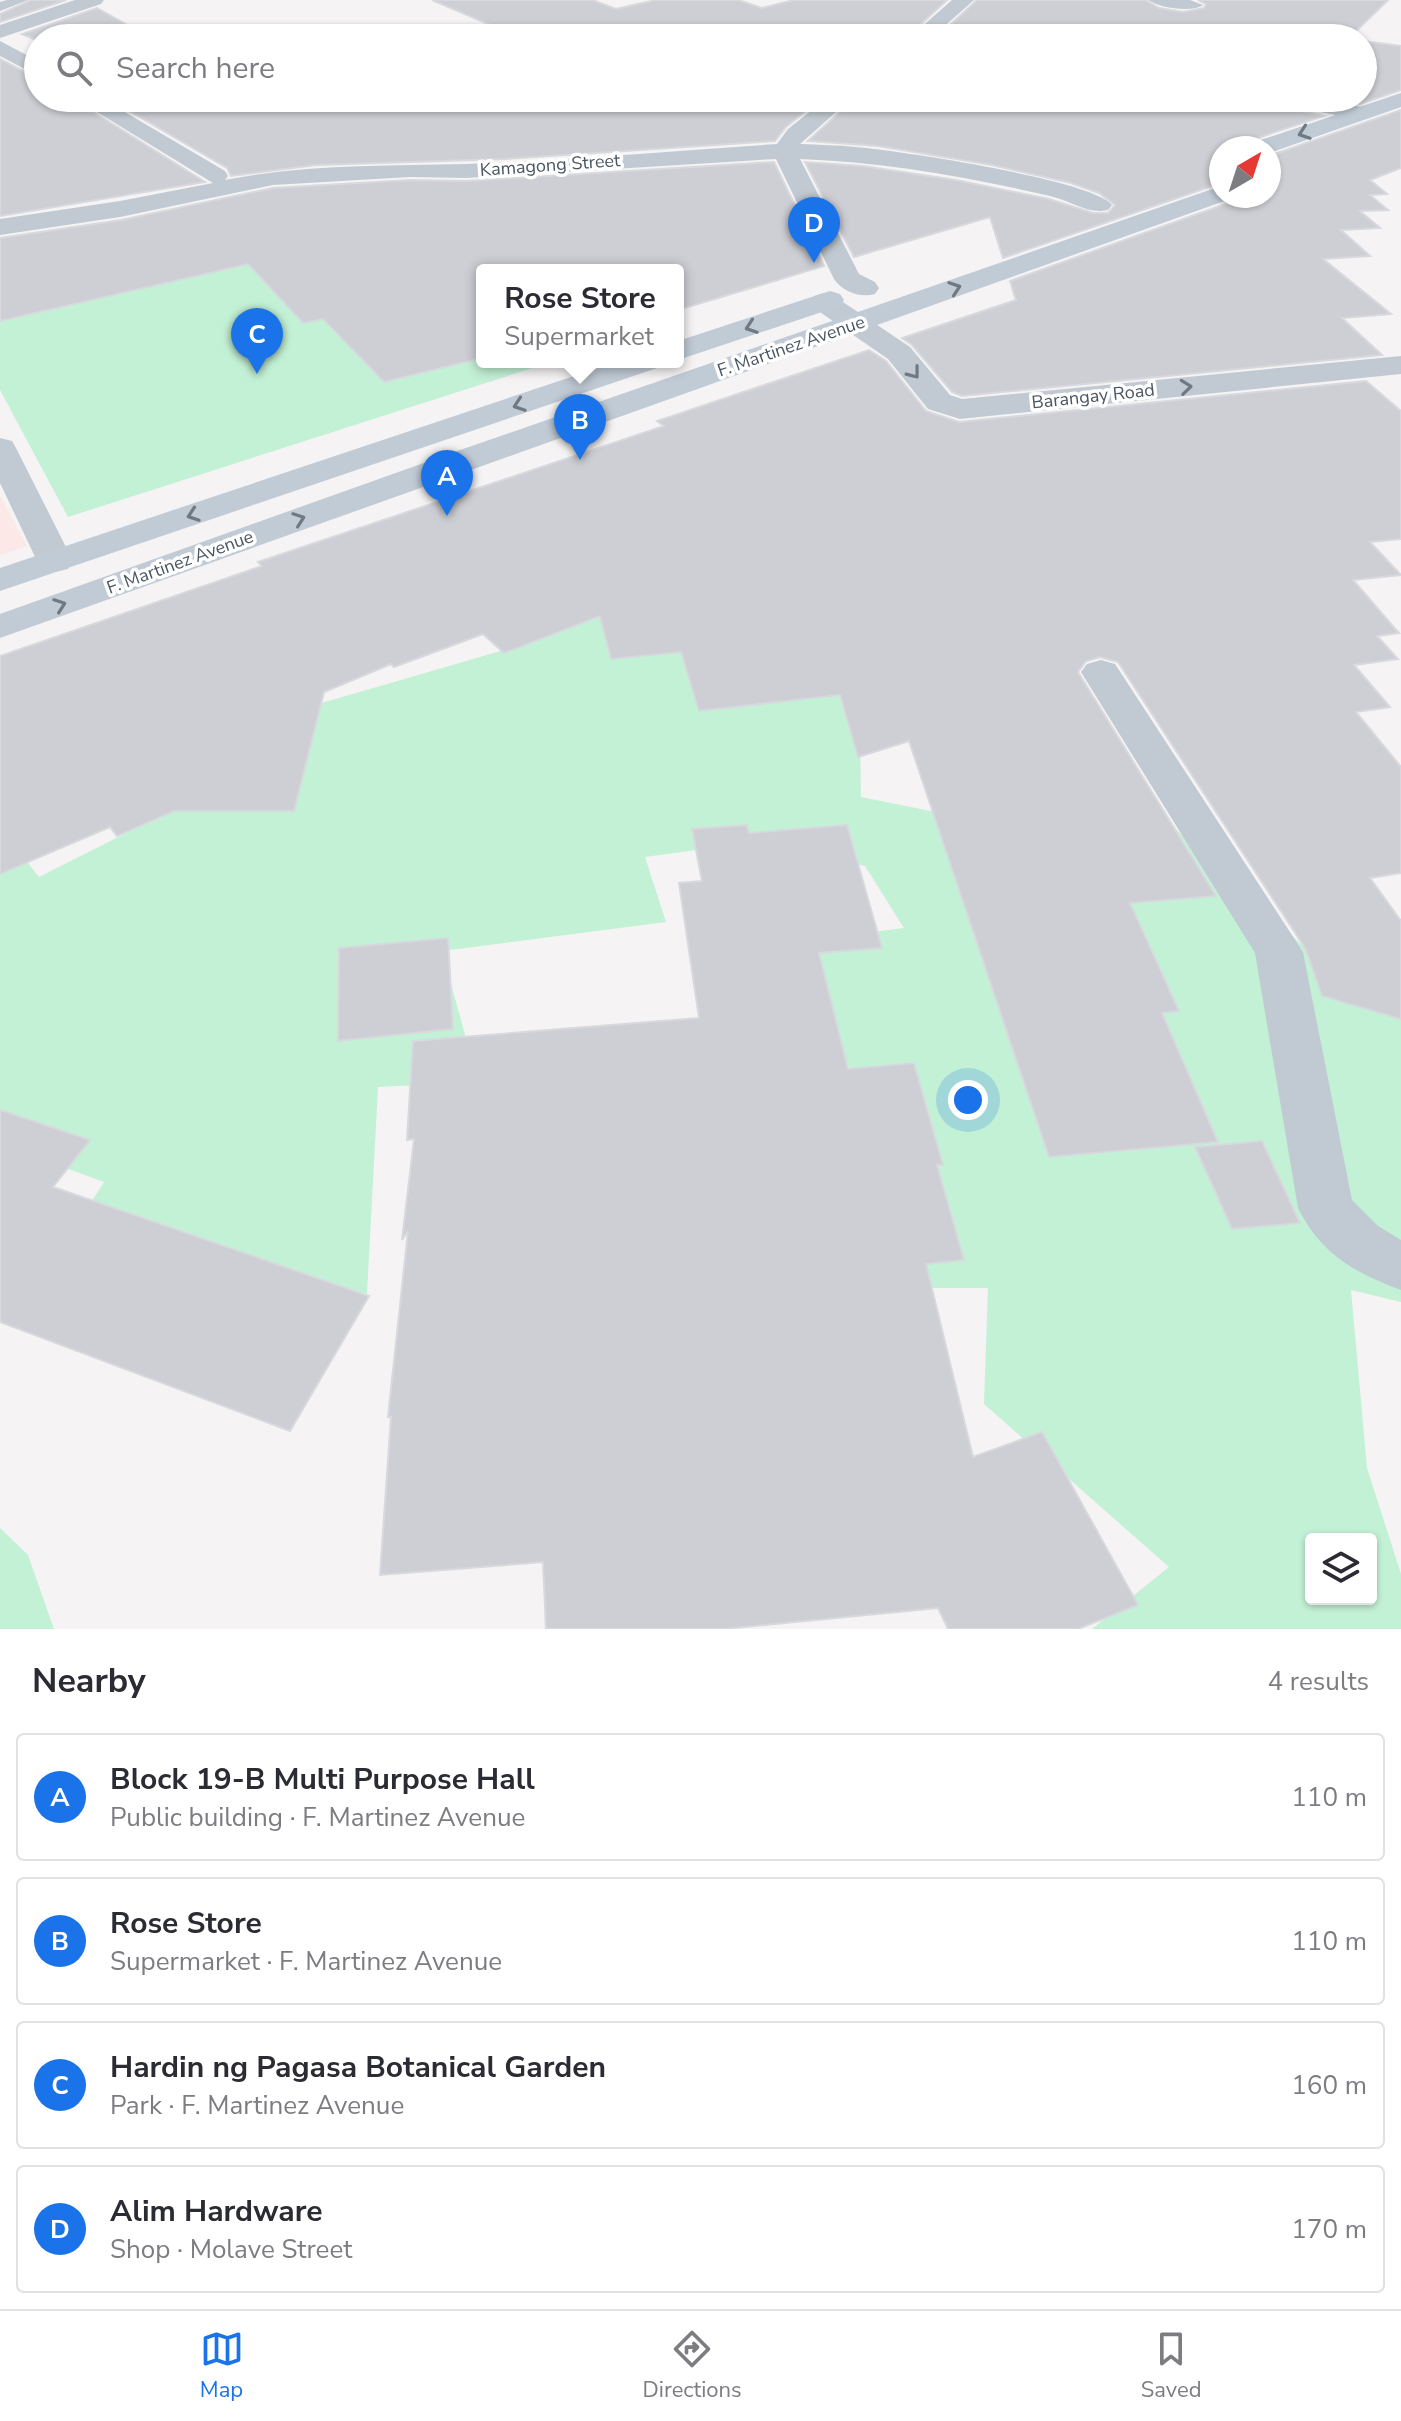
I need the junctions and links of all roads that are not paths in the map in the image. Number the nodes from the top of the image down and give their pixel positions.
1 (21, 0) edge
2 (94, 0) edge
3 (964, 0) edge
4 (1155, 0) edge
5 (1196, 5) dead end
6 (0, 7) edge
7 (936, 24) edge
8 (0, 32) edge
9 (0, 47) edge
10 (24, 62) edge
11 (1401, 100) edge
12 (1377, 107) edge
13 (109, 112) edge
14 (824, 112) edge
15 (1354, 112) edge
16 (1362, 112) edge
17 (1359, 113) junction
18 (1281, 141) edge
19 (784, 151) junction
20 (216, 176) dead end
21 (1126, 195) dead end
22 (1209, 198) edge
23 (1099, 205) junction
24 (1057, 220) dead end
25 (0, 227) edge
26 (876, 284) joint
27 (824, 302) junction
28 (855, 324) junction
29 (684, 349) edge
30 (1401, 365) edge
31 (628, 368) edge
32 (0, 448) edge
33 (90, 550) junction
34 (55, 561) junction
35 (0, 580) edge
36 (120, 583) junction
37 (0, 627) edge
38 (1101, 672) dead end
39 (1401, 1265) edge

1 - 6 lane
2 - 8 street
3 - 7 street
4 - 5 lane
9 - 10 street
11 - 12 main road
13 - 20 street
14 - 19 street
15 - 17 street
16 - 17 main road
17 -> 18 main road
19 - 23 street, Kamagong Street
19 - 25 street, Kamagong Street
19 - 26 street
21 - 23 main road
28 -> 22 main road, F. Martinez Avenue
23 - 24 main road
26 - 27 main road, F. Martinez Avenue
27 - 28 street, Barangay Road
27 -> 29 main road, F. Martinez Avenue
28 -> 30 street, Barangay Road
36 -> 28 main road, F. Martinez Avenue
31 -> 33 main road, F. Martinez Avenue
32 - 34 street
33 - 34 main road, F. Martinez Avenue
33 - 36 main road
34 - 35 main road, F. Martinez Avenue
37 -> 36 main road, F. Martinez Avenue
38 - 39 street

